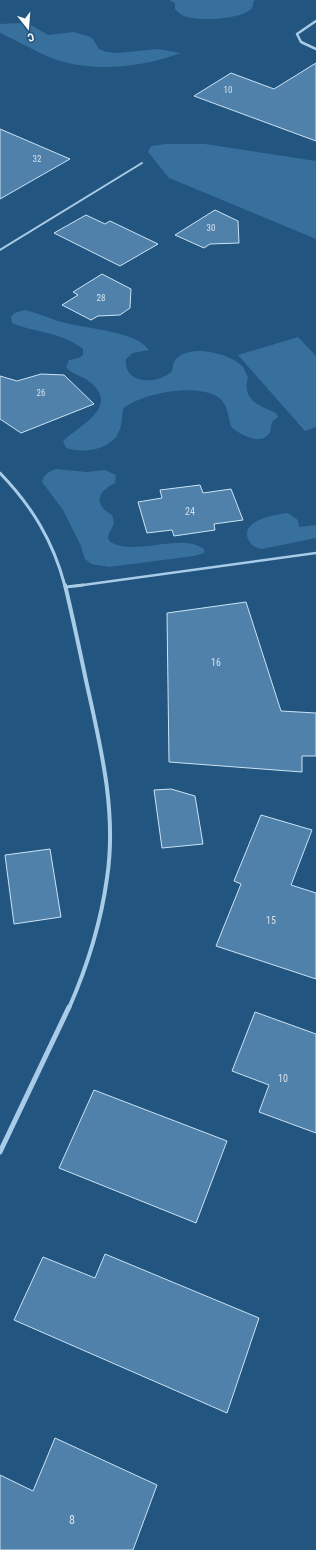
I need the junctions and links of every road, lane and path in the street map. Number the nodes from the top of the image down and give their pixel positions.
1 (316, 21) edge
2 (316, 49) edge
3 (142, 163) dead end
4 (0, 250) edge
5 (0, 473) edge
6 (316, 553) edge
7 (66, 586) junction
8 (0, 1152) edge

1 - 2 street
3 - 4 lane
5 - 7 street
6 - 7 lane
7 - 8 street

